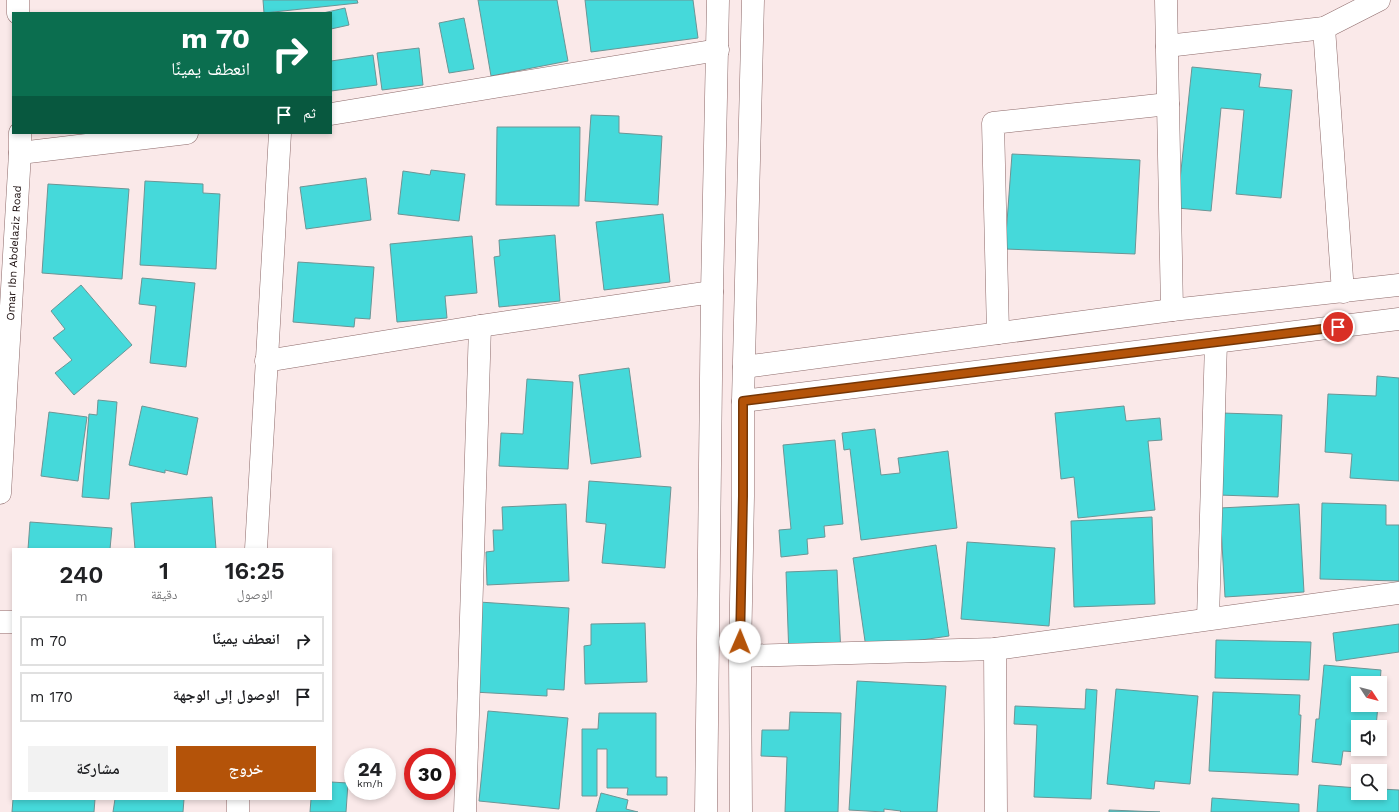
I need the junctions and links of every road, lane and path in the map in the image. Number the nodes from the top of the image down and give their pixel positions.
1 (18, 0) edge
2 (718, 0) edge
3 (753, 0) edge
4 (1166, 0) edge
5 (1379, 0) edge
6 (18, 12) edge
7 (1324, 28) junction
8 (1167, 46) junction
9 (718, 50) junction
10 (1168, 104) junction
11 (332, 114) edge
12 (170, 134) edge
13 (280, 134) edge
14 (20, 143) edge
15 (1399, 285) edge
16 (712, 292) junction
17 (1343, 292) junction
18 (1172, 310) junction
19 (1399, 319) edge
20 (480, 326) junction
21 (998, 333) junction
22 (1216, 342) junction
23 (266, 361) junction
24 (744, 367) junction
25 (743, 401) junction
26 (0, 493) edge
27 (256, 548) edge
28 (1399, 593) edge
29 (1208, 619) junction
30 (0, 622) edge
31 (12, 622) edge
32 (995, 649) junction
33 (740, 656) junction
34 (238, 800) edge
35 (238, 812) edge
36 (465, 812) edge
37 (706, 812) edge
38 (741, 812) edge
39 (996, 812) edge

1 - 6 street
2 - 9 street
3 - 24 street
4 - 8 street
5 - 7 street
7 - 8 street
7 - 17 street
8 - 10 street
9 - 11 street
9 - 16 street
10 - 18 street
10 - 21 street
12 - 14 street
13 - 23 street
14 - 26 street, Omar Ibn Abdelaziz Road
15 - 17 street
16 - 20 street
16 - 37 street
17 - 18 street
18 - 21 street
19 - 22 street
20 - 23 street
20 - 36 street
21 - 24 street
22 - 25 street
22 - 29 street
23 - 27 street
24 - 25 street
25 - 33 street
28 - 29 street
29 - 32 street
30 - 31 street
32 - 33 street
32 - 39 street
33 - 38 street
34 - 35 street

